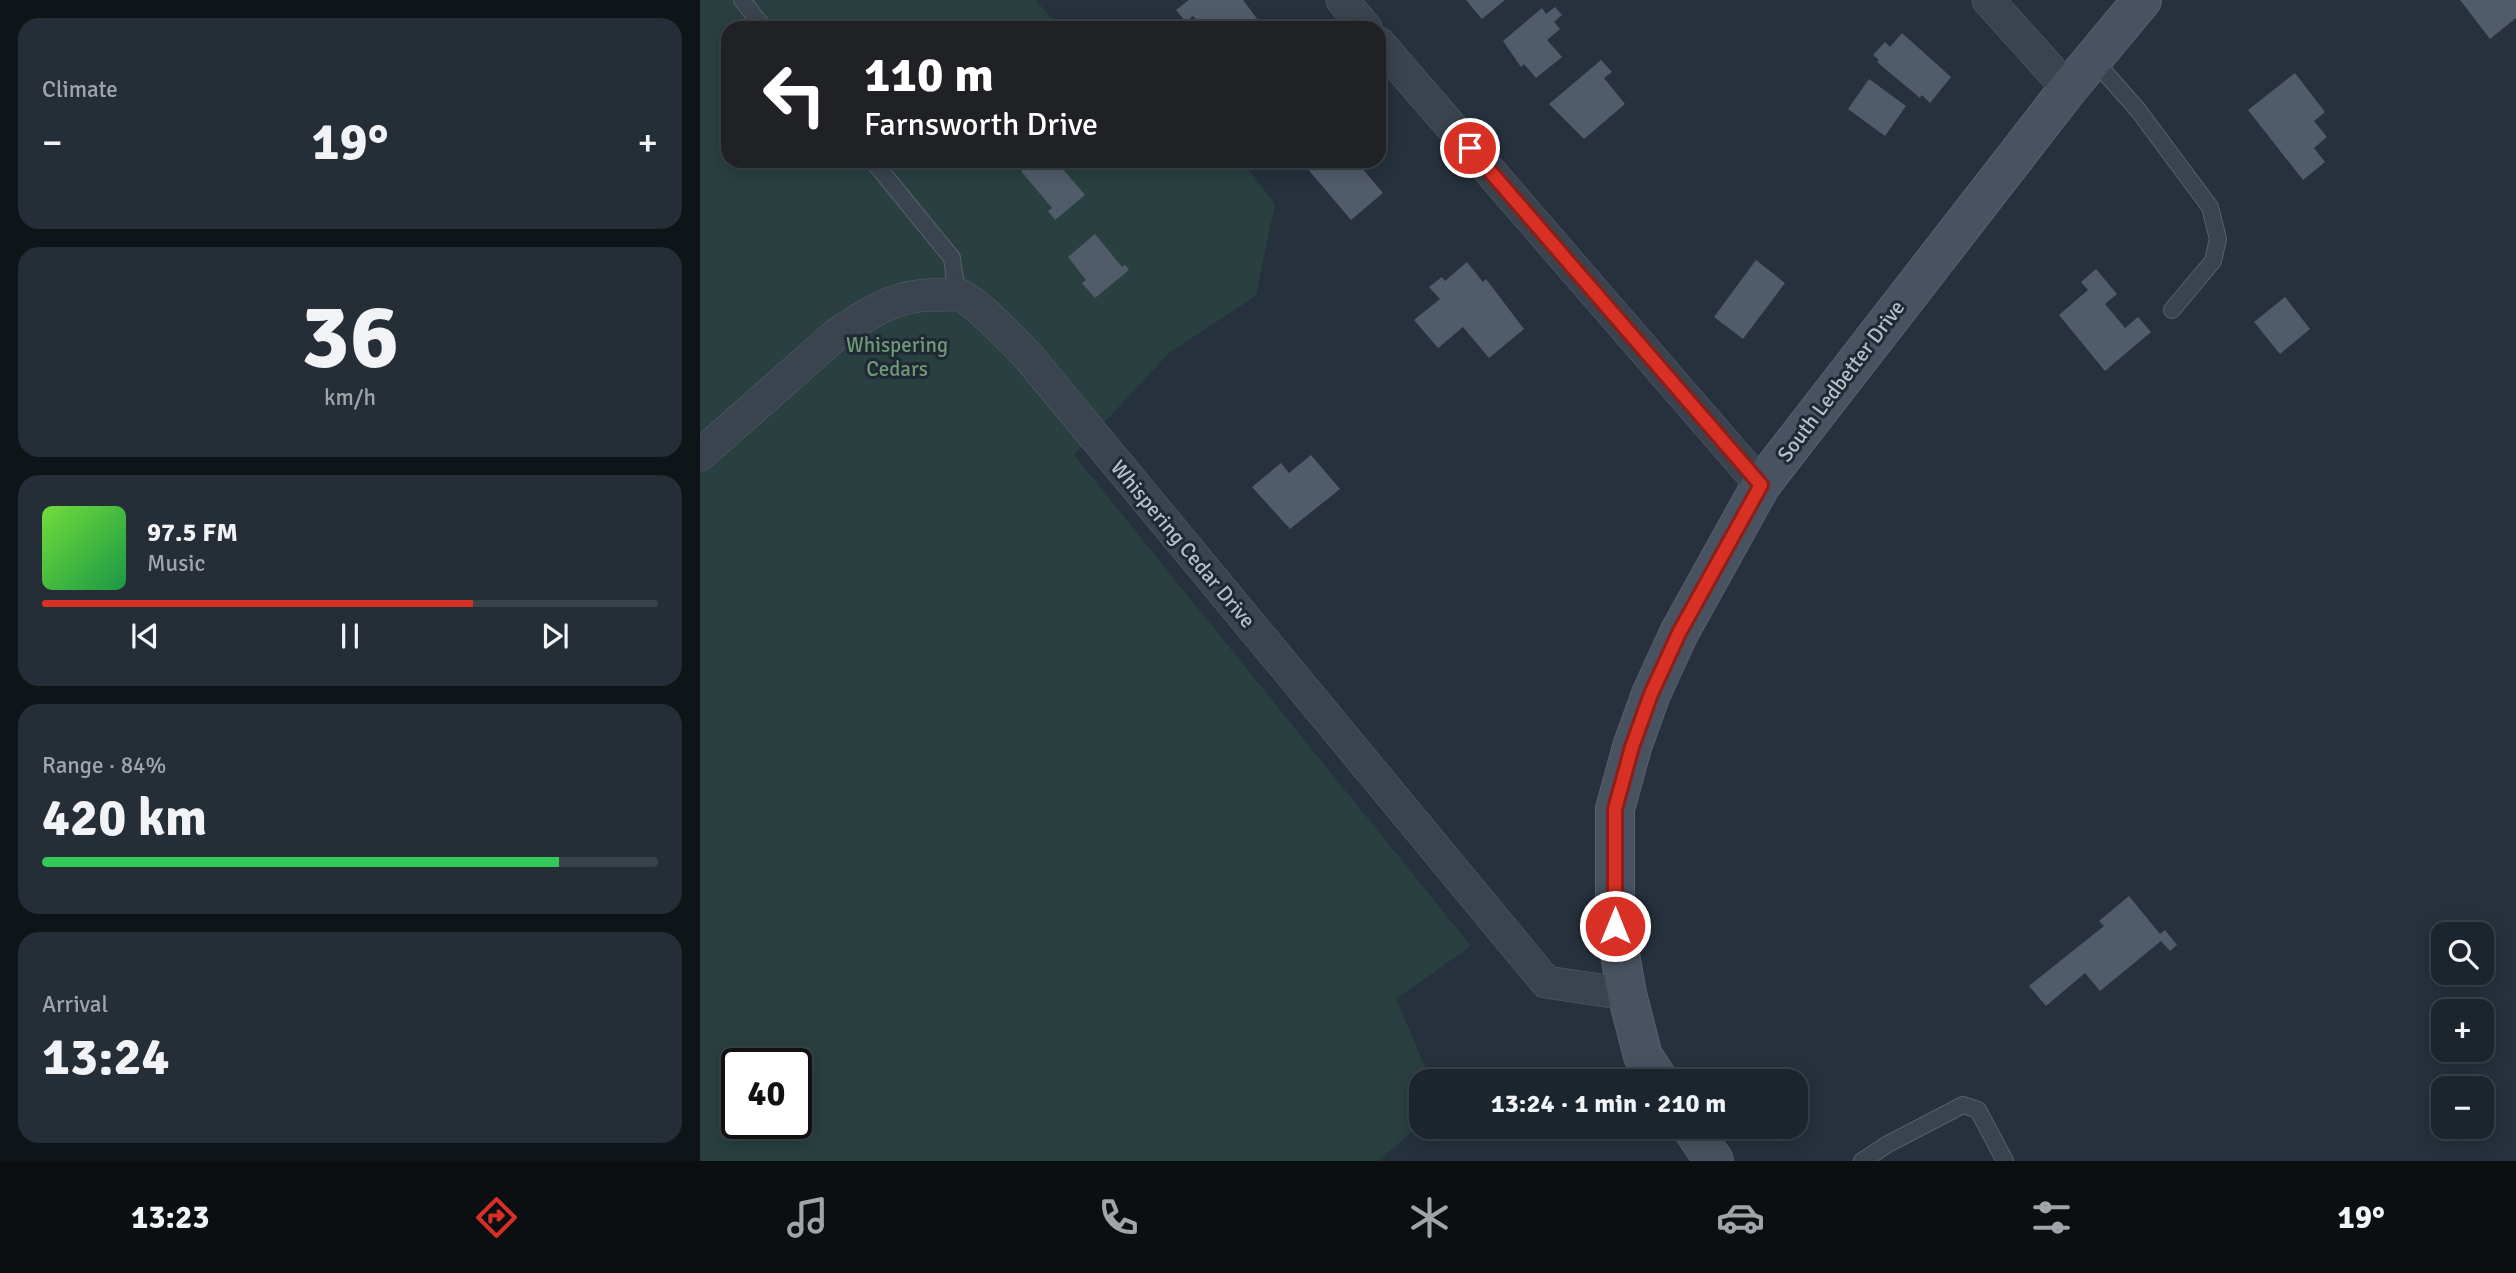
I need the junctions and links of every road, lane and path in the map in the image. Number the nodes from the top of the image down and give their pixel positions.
1 (742, 0) edge
2 (1342, 0) edge
3 (1988, 0) edge
4 (2141, 0) edge
5 (758, 21) edge
6 (1360, 21) edge
7 (1386, 51) edge
8 (2092, 60) junction
9 (2068, 89) junction
10 (879, 168) edge
11 (957, 295) junction
12 (2172, 310) dead end
13 (700, 455) edge
14 (1761, 485) junction
15 (1627, 994) junction
16 (1651, 1069) edge
17 (1699, 1139) edge
18 (1714, 1161) edge
19 (1863, 1161) edge
20 (2004, 1161) edge

1 - 5 lane
2 - 6 street
3 - 9 street
4 - 8 street, South Ledbetter Drive
7 - 14 street
8 - 9 street, South Ledbetter Drive
8 - 12 lane
9 - 14 street, South Ledbetter Drive
10 - 11 lane
11 - 13 street
11 - 15 street, Whispering Cedar Drive
14 - 15 street, South Ledbetter Drive
15 - 16 street, South Ledbetter Drive
17 - 18 street
19 - 20 lane

